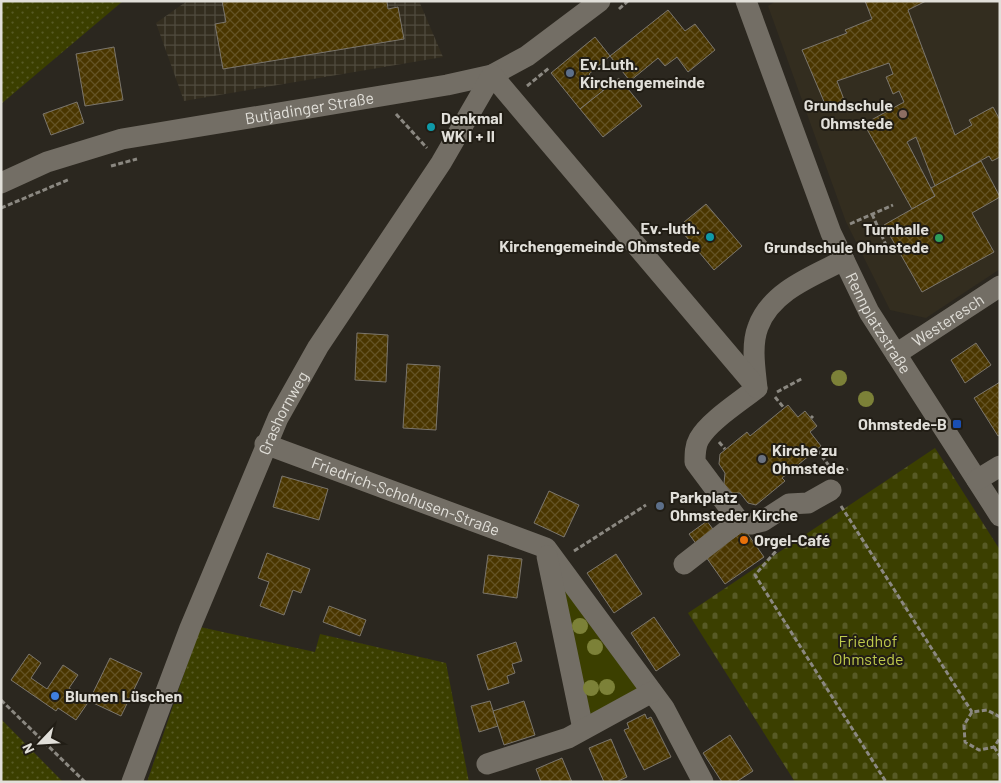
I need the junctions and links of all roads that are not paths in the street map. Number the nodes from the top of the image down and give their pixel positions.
1 (600, 1) edge
2 (746, 1) edge
3 (492, 75) junction
4 (1, 183) edge
5 (844, 260) junction
6 (1000, 286) edge
7 (896, 354) junction
8 (757, 388) junction
9 (265, 444) junction
10 (1000, 466) edge
11 (977, 480) junction
12 (836, 490) road end
13 (1000, 516) edge
14 (739, 521) junction
15 (551, 555) junction
16 (684, 564) dead end
17 (652, 692) junction
18 (583, 729) junction
19 (487, 764) dead end
20 (132, 782) edge
21 (703, 782) edge

1 - 3 street, Butjadinger Straße
2 - 5 street, Rennplatzstraße
3 - 4 street, Butjadinger Straße
3 - 8 street
3 - 9 street, Grashornweg
5 - 7 street, Rennplatzstraße
5 - 8 street
6 - 7 street, Westeresch
7 - 11 street, Rennplatzstraße
8 - 14 street
9 - 15 street, Friedrich-Schohusen-Straße
9 - 20 street, Grashornweg
10 - 11 street
11 - 13 street, Rennplatzstraße
12 - 14 street
14 - 16 street
15 - 17 street
15 - 18 street
17 - 18 street
17 - 21 street
18 - 19 street

